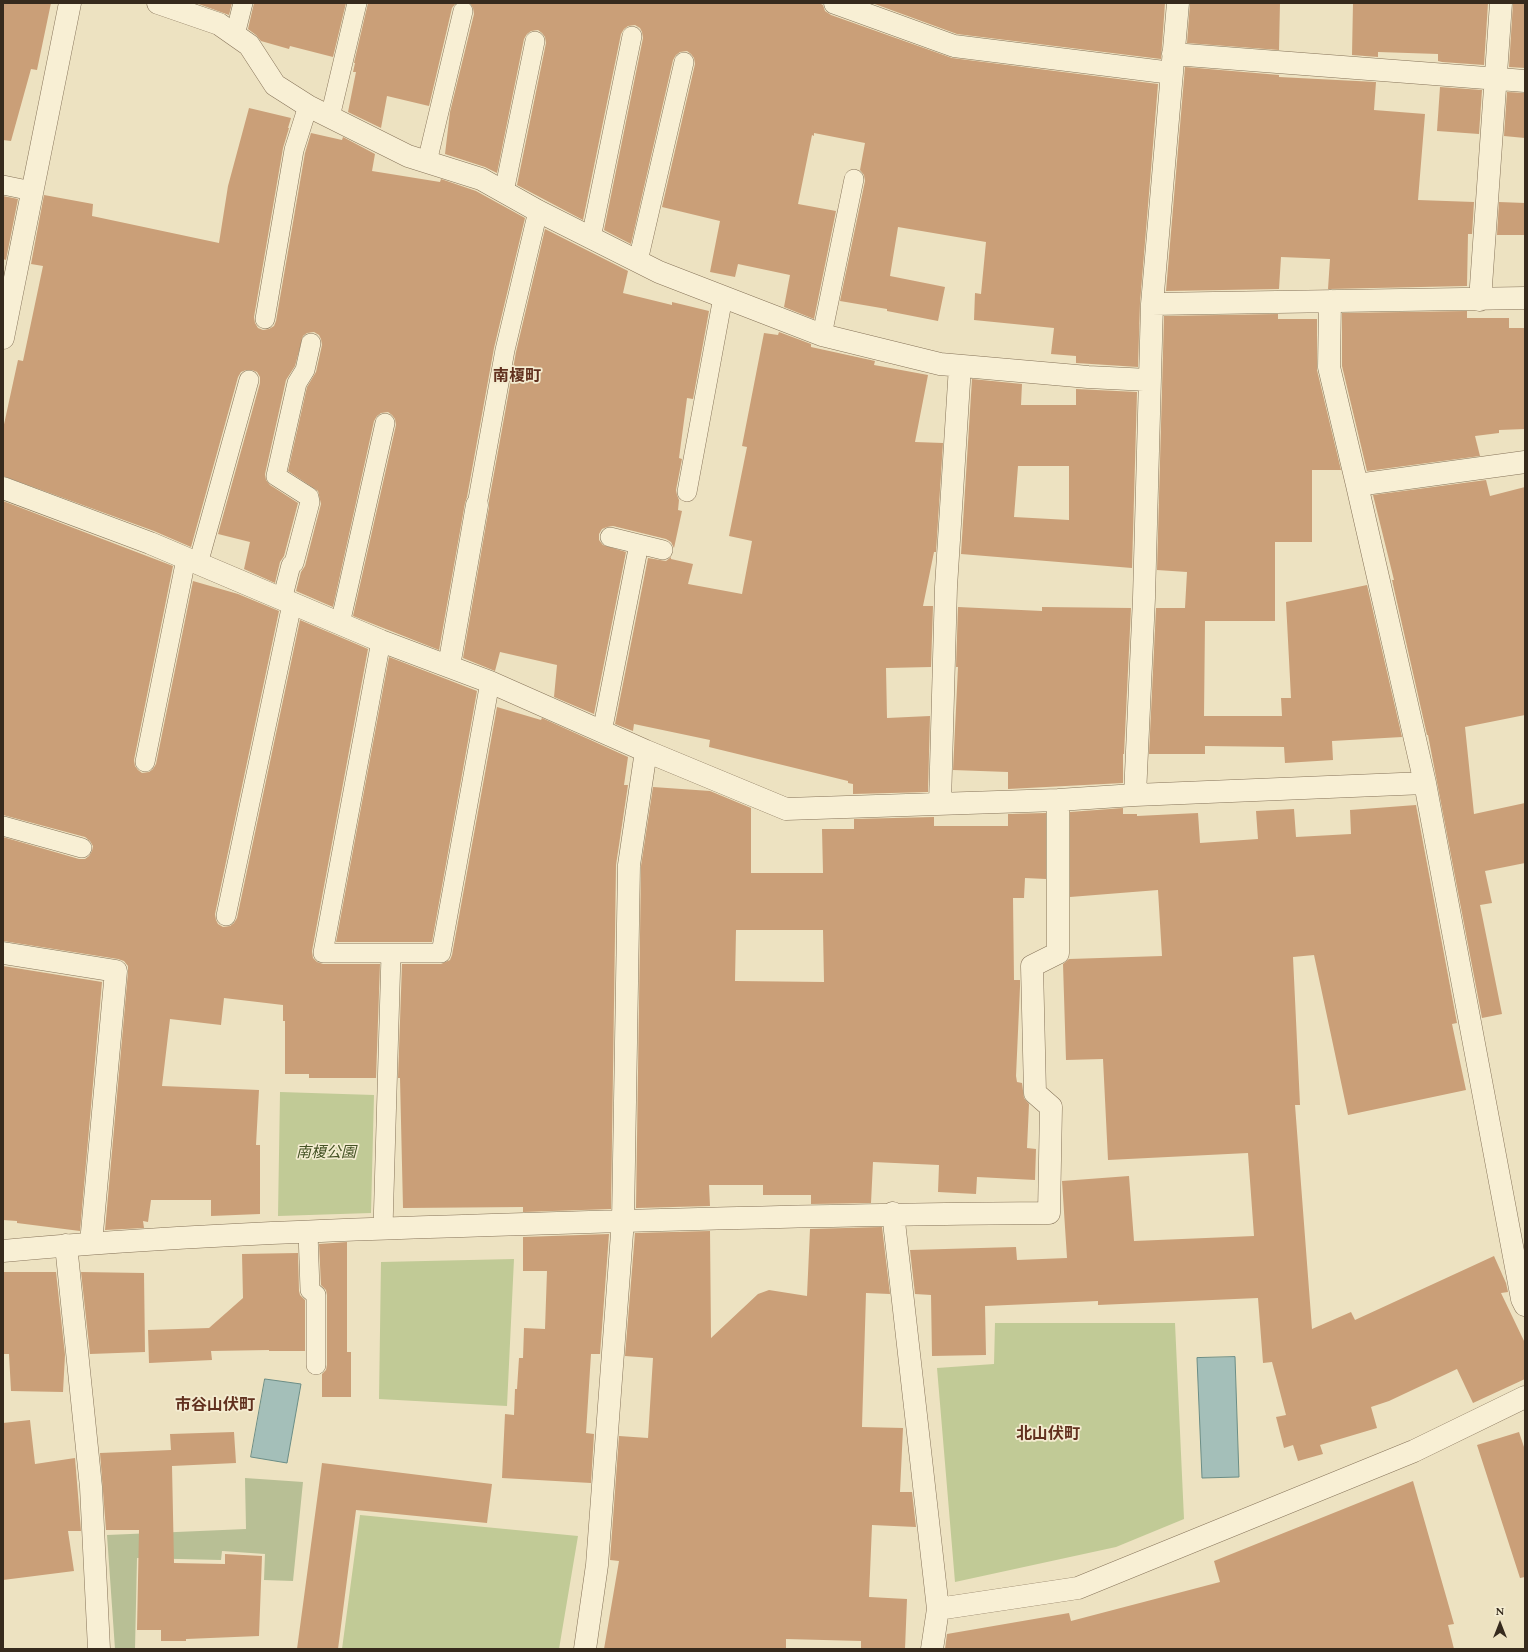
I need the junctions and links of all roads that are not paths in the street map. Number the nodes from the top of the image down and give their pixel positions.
1 (70, 3) edge
2 (158, 3) edge
3 (243, 3) edge
4 (357, 3) edge
5 (1178, 3) edge
6 (1501, 3) edge
7 (842, 5) edge
8 (463, 11) dead end
9 (235, 35) junction
10 (632, 36) dead end
11 (535, 41) dead end
12 (684, 62) dead end
13 (1172, 64) junction
14 (1496, 80) junction
15 (1525, 81) edge
16 (308, 106) junction
17 (330, 117) junction
18 (427, 162) junction
19 (854, 179) dead end
20 (3, 185) edge
21 (32, 191) junction
22 (504, 192) junction
23 (538, 211) junction
24 (591, 238) junction
25 (638, 261) junction
26 (723, 296) junction
27 (1525, 298) edge
28 (1480, 300) junction
29 (1330, 301) junction
30 (1152, 304) junction
31 (264, 319) dead end
32 (822, 335) junction
33 (3, 338) edge
34 (311, 343) dead end
35 (960, 366) junction
36 (248, 380) dead end
37 (1149, 380) junction
38 (385, 423) dead end
39 (1525, 462) edge
40 (1358, 485) junction
41 (3, 488) edge
42 (687, 492) dead end
43 (477, 504) joint
44 (610, 537) dead end
45 (639, 544) junction
46 (663, 550) dead end
47 (192, 562) junction
48 (287, 602) junction
49 (340, 624) junction
50 (381, 641) junction
51 (449, 666) junction
52 (490, 682) junction
53 (602, 732) junction
54 (646, 751) junction
55 (145, 762) dead end
56 (1425, 783) junction
57 (1135, 795) junction
58 (1058, 800) junction
59 (940, 803) junction
60 (3, 826) edge
61 (82, 848) dead end
62 (226, 916) dead end
63 (3, 953) edge
64 (391, 954) junction
65 (894, 1214) junction
66 (622, 1220) junction
67 (383, 1228) junction
68 (308, 1232) junction
69 (91, 1243) junction
70 (66, 1245) junction
71 (3, 1251) edge
72 (1525, 1305) edge
73 (316, 1365) dead end
74 (1525, 1397) edge
75 (938, 1609) junction
76 (99, 1649) edge
77 (585, 1649) edge
78 (932, 1649) edge

1 - 21 street
2 - 9 street
3 - 9 lane
4 - 17 lane
5 - 13 street
6 - 14 street
7 - 13 street
8 - 18 lane
9 - 16 street
10 - 24 lane
11 - 22 lane
12 - 25 lane
13 - 14 street
13 - 30 street
14 - 15 street
14 - 28 street
16 - 17 street
16 - 31 lane
17 - 18 street
18 - 22 street
19 - 32 lane
20 - 21 lane
21 - 33 street
22 - 23 street
23 - 24 street
23 - 43 lane
24 - 25 street
25 - 26 street
26 - 32 street
26 - 42 lane
27 - 28 street
28 - 29 street
29 - 30 street
29 - 40 street
30 - 37 street
32 - 35 street
34 - 48 lane
35 - 37 street
35 - 59 street
36 - 47 lane
37 - 57 street
38 - 49 lane
39 - 40 street
40 - 56 street
41 - 47 street
43 - 51 street
44 - 45 lane
45 - 46 lane
45 - 53 lane
47 - 48 street
47 - 55 lane
48 - 49 street
48 - 62 lane
49 - 50 street
50 - 51 street
50 - 64 lane
51 - 52 street
52 - 53 street
52 - 64 lane
53 - 54 street
54 - 59 street
54 - 66 street
56 - 57 street
56 - 72 street
57 - 58 street
58 - 59 street
58 - 65 street
60 - 61 lane
63 - 69 street
64 - 67 lane
65 - 66 street
65 - 75 street
66 - 67 street
66 - 77 street
67 - 68 street
68 - 69 street
68 - 73 lane
69 - 70 street
70 - 71 street
70 - 76 street
74 - 75 street
75 - 78 street

